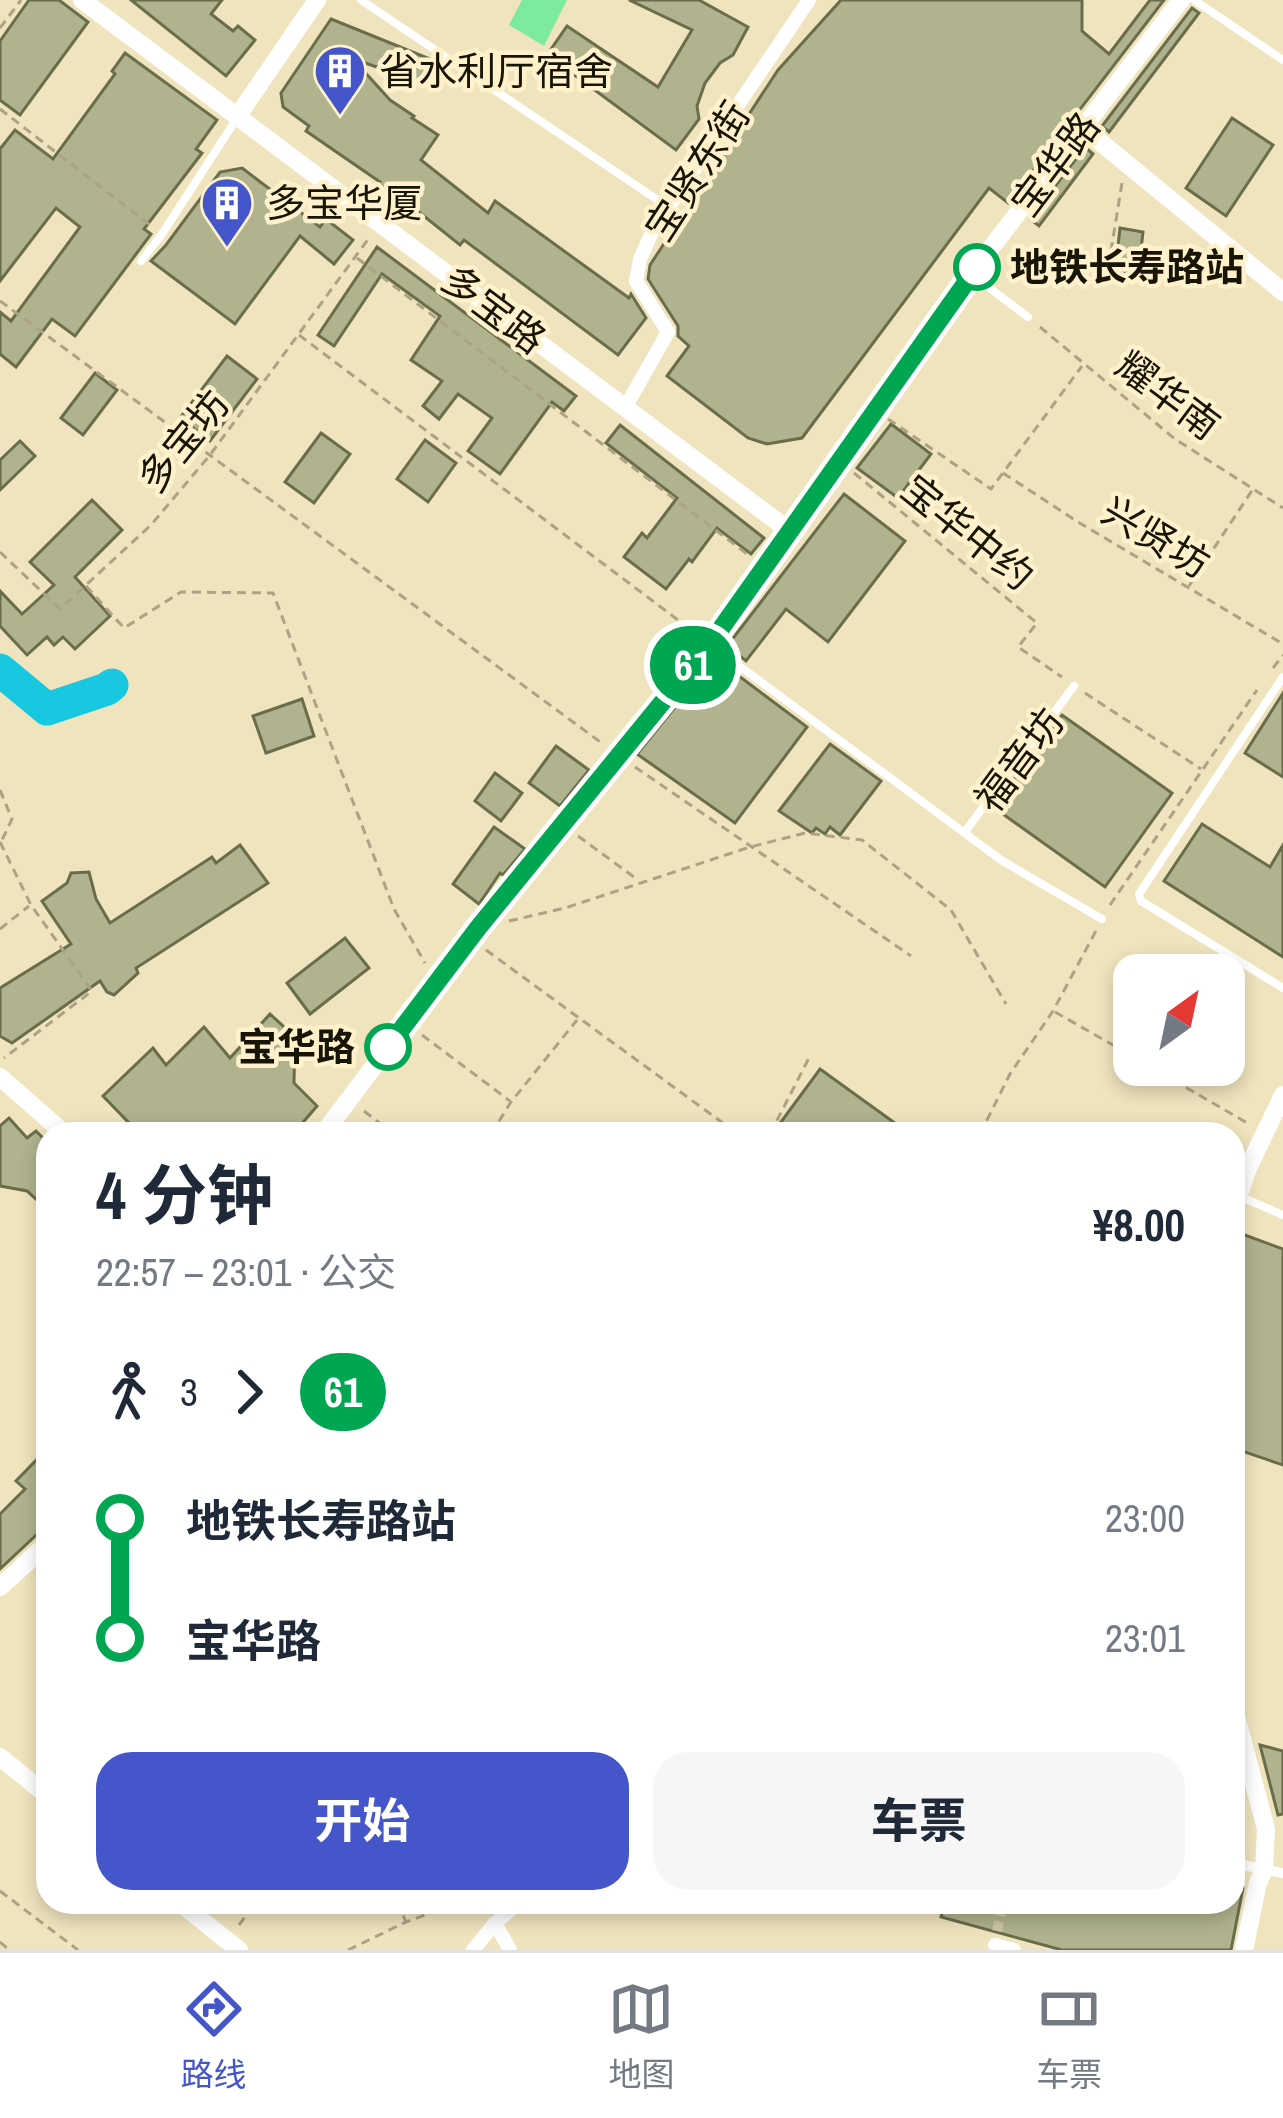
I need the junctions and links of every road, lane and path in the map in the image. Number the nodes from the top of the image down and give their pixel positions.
1 (20, 0) edge
2 (82, 0) edge
3 (317, 0) edge
4 (361, 0) edge
5 (808, 0) edge
6 (1182, 1) edge
7 (0, 28) edge
8 (1283, 60) edge
9 (0, 109) edge
10 (237, 117) junction
11 (1082, 127) junction
12 (1122, 181) dead end
13 (668, 207) junction
14 (380, 224) junction
15 (162, 234) junction
16 (356, 257) junction
17 (141, 261) dead end
18 (1130, 271) dead end
19 (971, 274) junction
20 (1283, 292) edge
21 (0, 301) edge
22 (1028, 316) joint
23 (299, 335) junction
24 (1083, 364) junction
25 (626, 408) junction
26 (876, 410) junction
27 (210, 455) junction
28 (838, 461) junction
29 (1003, 473) junction
30 (1253, 489) junction
31 (1283, 508) edge
32 (791, 532) junction
33 (0, 552) edge
34 (765, 568) junction
35 (86, 586) junction
36 (1188, 588) junction
37 (710, 644) junction
38 (1283, 644) edge
39 (1283, 655) edge
40 (1269, 674) dead end
41 (1283, 676) edge
42 (1074, 686) junction
43 (1255, 693) dead end
44 (619, 755) junction
45 (1201, 769) junction
46 (0, 790) edge
47 (562, 824) junction
48 (964, 833) junction
49 (0, 842) edge
50 (750, 847) junction
51 (642, 883) junction
52 (31, 905) junction
53 (1102, 919) junction
54 (0, 929) edge
55 (474, 933) junction
56 (911, 956) dead end
57 (436, 982) junction
58 (1283, 988) edge
59 (1006, 1004) dead end
60 (1053, 1011) junction
61 (578, 1018) junction
62 (406, 1023) junction
63 (1113, 1046) edge
64 (811, 1054) dead end
65 (0, 1061) edge
66 (1183, 1086) edge
67 (5, 1090) edge
68 (1283, 1095) edge
69 (349, 1099) junction
70 (512, 1102) junction
71 (48, 1122) edge
72 (332, 1122) edge
73 (379, 1122) edge
74 (499, 1122) edge
75 (721, 1122) edge
76 (777, 1122) edge
77 (986, 1122) edge
78 (1264, 1133) junction
79 (1245, 1179) edge
80 (1245, 1206) edge
81 (1283, 1215) edge
82 (36, 1554) edge
83 (0, 1587) edge
84 (1245, 1750) edge
85 (0, 1757) edge
86 (36, 1786) edge
87 (1274, 1871) edge
88 (0, 1891) edge
89 (194, 1914) edge
90 (250, 1914) edge
91 (402, 1914) edge
92 (428, 1914) edge
93 (506, 1914) edge
94 (406, 1922) junction
95 (495, 1924) junction
96 (996, 1938) dead end
97 (0, 1942) edge
98 (233, 1946) edge
99 (8, 1950) edge
100 (78, 1950) edge
101 (348, 1950) edge
102 (473, 1950) edge
103 (510, 1950) edge
104 (1014, 1950) edge
105 (1244, 1950) edge

1 - 7 path
2 - 10 street, 多宝路
3 - 10 street
4 - 13 lane
5 - 13 street, 宝贤东街
6 - 8 lane
6 - 11 street, 宝华路
9 - 15 path
10 - 14 street, 多宝路
10 - 15 lane
11 - 19 street, 宝华路
11 - 20 street
12 - 18 path
13 - 25 street, 宝贤东街
14 - 16 path, 多宝坊
14 - 25 street, 多宝路
15 - 17 lane
16 - 23 path, 多宝坊
16 - 34 path
19 - 22 lane
19 - 26 street, 宝华路
21 - 27 path
22 - 24 path, 耀华南
23 - 27 path, 多宝坊
23 - 37 path
24 - 29 path
24 - 30 path, 耀华南
25 - 32 street, 多宝路
26 - 28 street, 宝华路
26 - 29 path
27 - 35 path, 多宝坊
27 - 44 path
28 - 32 street, 宝华路
28 - 42 path, 宝华中约
29 - 36 path, 兴贤坊
30 - 31 path, 耀华南
30 - 36 path
32 - 34 street, 宝华路
33 - 35 path
34 - 37 street, 宝华路
35 - 57 path
36 - 38 path, 兴贤坊
37 - 44 street, 宝华路
37 - 48 lane
39 - 40 path
41 - 58 lane
42 - 45 path, 宝华中约
42 - 48 lane, 福音坊
43 - 45 path
44 - 47 street, 宝华路
44 - 50 path
45 - 53 path
46 - 49 path
47 - 51 path
47 - 55 street, 宝华路
48 - 53 lane
49 - 52 path
50 - 51 path
50 - 56 path
50 - 59 path
51 - 55 path
52 - 54 path
52 - 65 path
53 - 60 path
55 - 57 street, 宝华路
55 - 61 path
57 - 62 street, 宝华路
60 - 63 path
60 - 77 path
61 - 70 path
61 - 75 path
62 - 69 street, 宝华路
62 - 70 path
64 - 76 path
66 - 78 path
67 - 71 street
68 - 78 street
69 - 72 street, 宝华路
69 - 73 path
70 - 74 path
78 - 79 street
80 - 81 lane
82 - 83 street
84 - 87 street
85 - 86 street
87 - 105 street
88 - 100 path
89 - 98 street
90 - 98 path
91 - 94 path
92 - 94 path
93 - 95 street
94 - 101 path
95 - 102 street
95 - 103 street
96 - 104 street
97 - 99 path

